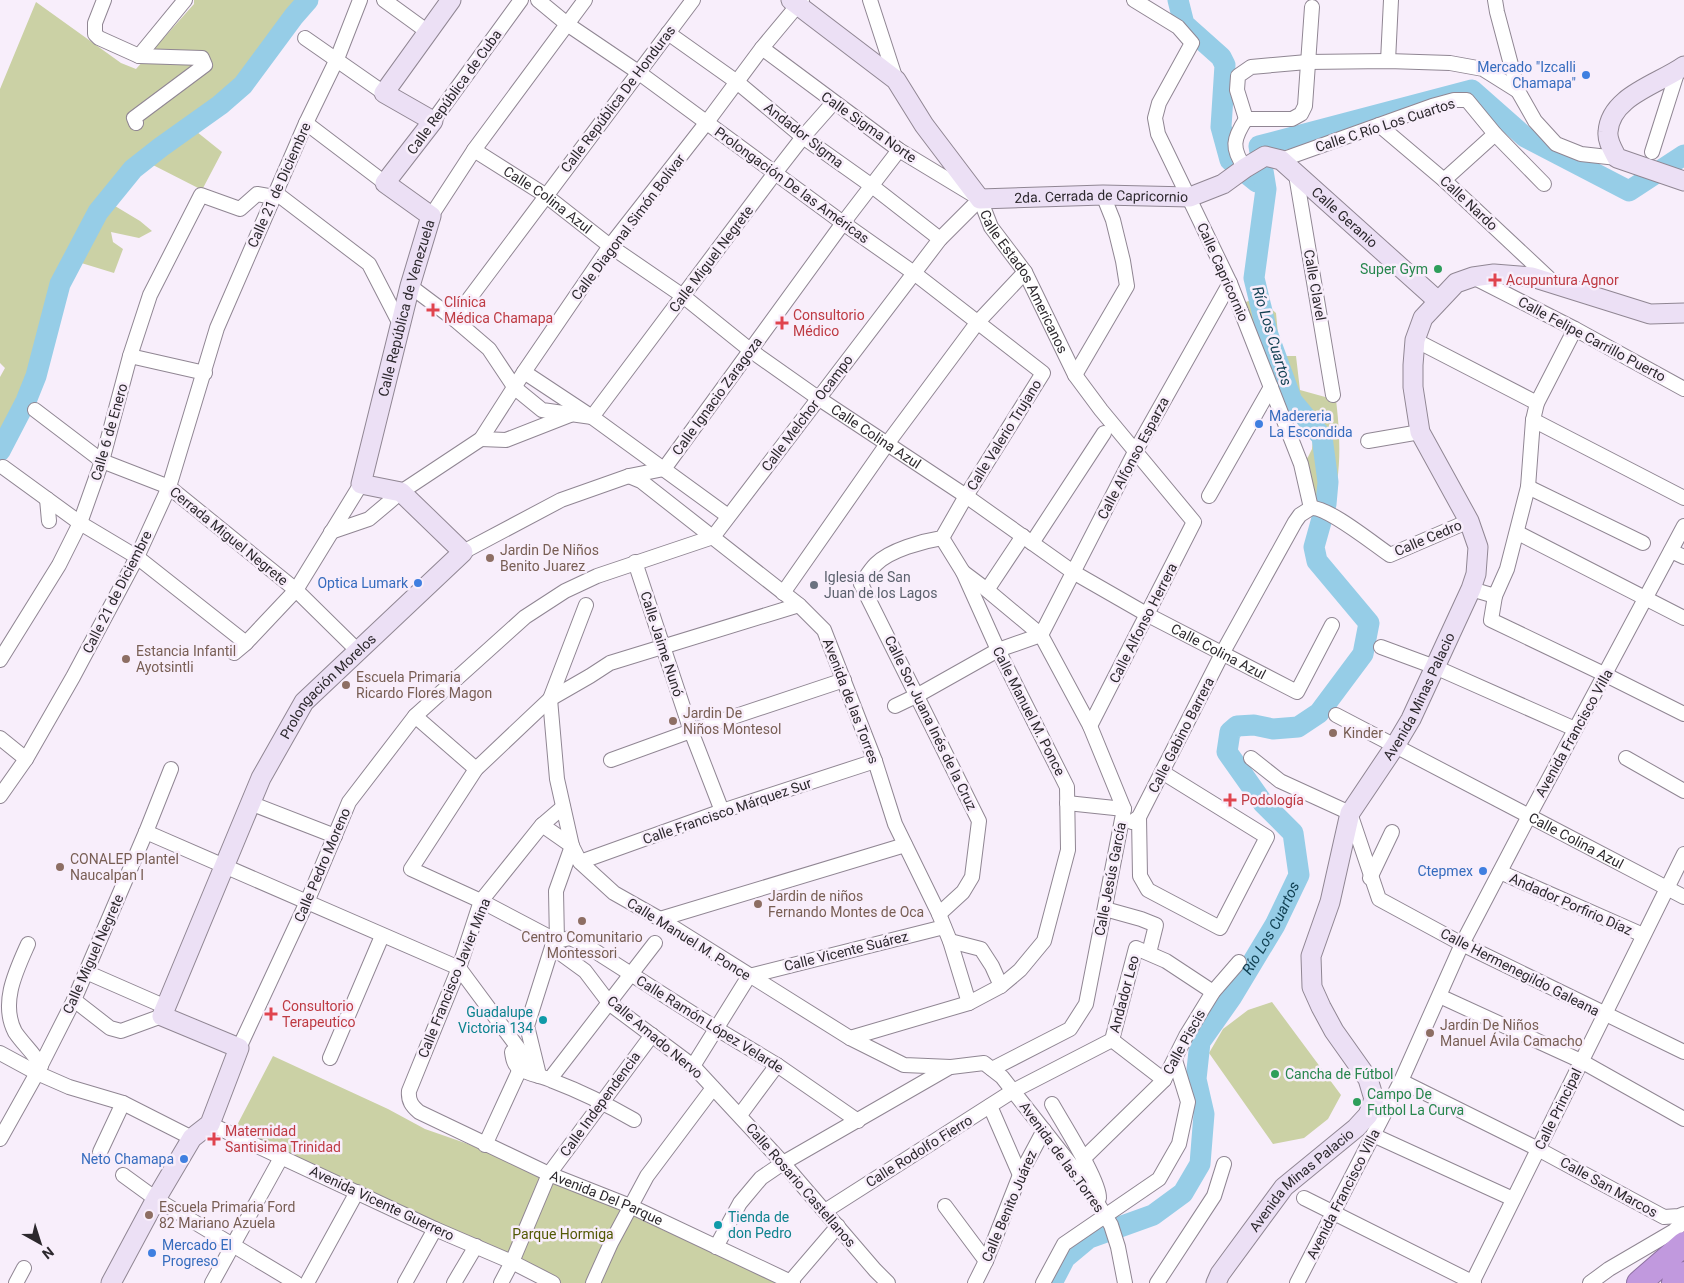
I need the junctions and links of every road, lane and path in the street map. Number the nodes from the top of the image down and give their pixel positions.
1 (104, 0) edge
2 (184, 0) edge
3 (360, 0) edge
4 (384, 0) edge
5 (451, 0) edge
6 (521, 0) edge
7 (538, 0) edge
8 (585, 0) edge
9 (693, 0) edge
10 (870, 0) edge
11 (1134, 0) edge
12 (1391, 0) edge
13 (1495, 0) edge
14 (797, 2) edge
15 (1312, 7) dead end
16 (567, 24) junction
17 (428, 32) junction
18 (668, 33) junction
19 (305, 38) dead end
20 (762, 48) junction
21 (139, 56) junction
22 (337, 59) junction
23 (1388, 61) junction
24 (1307, 62) junction
25 (1682, 64) edge
26 (638, 72) junction
27 (896, 80) junction
28 (737, 82) junction
29 (1518, 91) junction
30 (384, 93) junction
31 (833, 103) junction
32 (1246, 118) junction
33 (434, 122) junction
34 (707, 122) junction
35 (136, 123) dead end
36 (306, 124) junction
37 (1379, 125) junction
38 (1495, 134) junction
39 (803, 137) junction
40 (474, 150) junction
41 (899, 150) junction
42 (1652, 152) dead end
43 (1273, 158) junction
44 (1617, 158) junction
45 (1245, 168) junction
46 (775, 173) junction
47 (1296, 175) junction
48 (1444, 180) junction
49 (1684, 181) edge
50 (386, 183) junction
51 (1544, 184) dead end
52 (872, 186) junction
53 (275, 195) junction
54 (546, 195) junction
55 (1103, 195) junction
56 (1190, 197) junction
57 (980, 199) junction
58 (431, 216) junction
59 (843, 223) junction
60 (940, 239) junction
61 (610, 246) junction
62 (1025, 272) junction
63 (914, 273) junction
64 (1473, 277) junction
65 (1230, 284) junction
66 (1556, 285) junction
67 (410, 286) junction
68 (683, 296) junction
69 (1438, 301) junction
70 (1684, 313) edge
71 (454, 318) junction
72 (977, 323) junction
73 (401, 326) junction
74 (1575, 329) junction
75 (1415, 340) junction
76 (750, 350) junction
77 (130, 356) junction
78 (524, 372) junction
79 (205, 373) junction
80 (1043, 373) joint
81 (1076, 375) junction
82 (1271, 387) junction
83 (515, 388) junction
84 (1684, 389) edge
85 (1333, 395) dead end
86 (818, 398) junction
87 (1537, 403) junction
88 (35, 410) dead end
89 (574, 414) junction
90 (592, 417) junction
91 (1533, 420) junction
92 (1420, 432) junction
93 (1104, 433) dead end
94 (481, 440) junction
95 (1368, 441) dead end
96 (887, 444) junction
97 (1136, 450) junction
98 (102, 461) junction
99 (3, 467) dead end
100 (664, 469) junction
101 (628, 476) junction
102 (361, 484) junction
103 (169, 487) junction
104 (1528, 487) junction
105 (400, 492) junction
106 (966, 496) junction
107 (1209, 496) dead end
108 (46, 498) junction
109 (1684, 498) edge
110 (1315, 508) junction
111 (728, 516) junction
112 (1193, 520) joint
113 (49, 521) dead end
114 (1469, 521) junction
115 (80, 523) junction
116 (1684, 526) edge
117 (331, 532) junction
118 (1518, 532) junction
119 (713, 537) junction
120 (942, 538) junction
121 (1027, 539) junction
122 (1642, 542) dead end
123 (1671, 551) junction
124 (463, 552) junction
125 (137, 557) junction
126 (1684, 557) edge
127 (635, 562) junction
128 (963, 572) junction
129 (1073, 572) junction
130 (1471, 588) junction
131 (296, 590) junction
132 (987, 590) junction
133 (783, 593) junction
134 (1495, 596) junction
135 (1645, 598) junction
136 (586, 605) dead end
137 (799, 605) junction
138 (1148, 615) junction
139 (1684, 618) edge
140 (1332, 625) dead end
141 (1041, 635) junction
142 (246, 643) junction
143 (663, 647) junction
144 (1381, 647) dead end
145 (998, 650) junction
146 (358, 651) junction
147 (1223, 652) junction
148 (234, 653) dead end
149 (0, 660) edge
150 (1435, 667) junction
151 (1606, 675) junction
152 (844, 680) junction
153 (918, 695) junction
154 (550, 699) junction
155 (894, 706) dead end
156 (1684, 714) edge
157 (1336, 715) dead end
158 (415, 716) junction
159 (1090, 726) junction
160 (1575, 729) junction
161 (691, 731) junction
162 (0, 738) edge
163 (1395, 746) junction
164 (1251, 758) dead end
165 (1626, 758) dead end
166 (26, 759) junction
167 (611, 760) dead end
168 (874, 761) junction
169 (171, 769) dead end
170 (476, 769) junction
171 (1162, 772) junction
172 (1684, 791) edge
173 (0, 796) edge
174 (250, 803) junction
175 (1067, 803) junction
176 (563, 807) junction
177 (1124, 809) junction
178 (722, 810) junction
179 (1350, 813) junction
180 (1529, 816) junction
181 (1139, 817) junction
182 (542, 825) junction
183 (1121, 829) junction
184 (146, 832) junction
185 (1392, 832) dead end
186 (334, 836) junction
187 (905, 845) junction
188 (572, 846) junction
189 (1684, 854) edge
190 (580, 862) junction
191 (225, 867) junction
192 (1500, 872) junction
193 (1370, 878) junction
194 (1666, 888) junction
195 (1684, 897) edge
196 (481, 901) junction
197 (307, 902) junction
198 (1105, 909) junction
199 (660, 919) junction
200 (941, 920) junction
201 (382, 936) junction
202 (1643, 936) junction
203 (950, 941) junction
204 (655, 943) dead end
205 (28, 944) dead end
206 (555, 944) junction
207 (1462, 944) junction
208 (1142, 951) junction
209 (1239, 962) dead end
210 (459, 968) junction
211 (86, 972) junction
212 (632, 975) junction
213 (749, 976) junction
214 (1001, 986) junction
215 (1213, 992) junction
216 (1446, 999) dead end
217 (74, 1000) junction
218 (969, 1003) junction
219 (610, 1004) junction
220 (164, 1012) junction
221 (1604, 1014) junction
222 (717, 1029) junction
223 (652, 1035) junction
224 (850, 1038) junction
225 (1112, 1040) junction
226 (239, 1048) junction
227 (0, 1052) edge
228 (1684, 1052) edge
229 (330, 1058) dead end
230 (1175, 1060) junction
231 (1581, 1062) junction
232 (777, 1065) junction
233 (694, 1066) junction
234 (951, 1066) junction
235 (39, 1069) junction
236 (992, 1069) junction
237 (520, 1070) junction
238 (545, 1078) junction
239 (1164, 1080) junction
240 (1401, 1081) junction
241 (713, 1088) junction
242 (1014, 1091) junction
243 (602, 1101) junction
244 (1381, 1102) junction
245 (123, 1103) junction
246 (1052, 1104) dead end
247 (990, 1106) junction
248 (419, 1112) joint
249 (740, 1115) junction
250 (1684, 1119) edge
251 (634, 1120) dead end
252 (858, 1121) junction
253 (210, 1124) junction
254 (1044, 1130) junction
255 (1373, 1135) junction
256 (0, 1138) edge
257 (192, 1138) junction
258 (485, 1145) junction
259 (1538, 1149) junction
260 (100, 1152) dead end
261 (282, 1156) junction
262 (1083, 1160) junction
263 (783, 1163) junction
264 (1224, 1164) dead end
265 (549, 1174) junction
266 (123, 1175) dead end
267 (1020, 1175) junction
268 (357, 1192) junction
269 (1304, 1198) dead end
270 (156, 1199) junction
271 (1513, 1199) junction
272 (630, 1206) junction
273 (945, 1206) dead end
274 (825, 1211) junction
275 (1334, 1212) junction
276 (1684, 1214) edge
277 (1105, 1216) junction
278 (838, 1226) junction
279 (435, 1229) junction
280 (1681, 1232) edge
281 (232, 1246) junction
282 (476, 1246) junction
283 (716, 1246) junction
284 (986, 1261) junction
285 (512, 1262) junction
286 (24, 1268) dead end
287 (1684, 1274) edge
288 (1645, 1278) edge
289 (791, 1282) edge
290 (16, 1283) edge
291 (110, 1283) edge
292 (212, 1283) edge
293 (296, 1283) edge
294 (306, 1283) edge
295 (405, 1283) edge
296 (454, 1283) edge
297 (501, 1283) edge
298 (553, 1283) edge
299 (593, 1283) edge
300 (888, 1283) edge
301 (975, 1283) edge
302 (1042, 1283) edge
303 (1125, 1283) edge
304 (1157, 1283) edge
305 (1216, 1283) edge
306 (1298, 1283) edge
307 (1473, 1283) edge
308 (1590, 1283) edge
309 (1674, 1283) edge

1 - 21 street
2 - 21 street
3 - 22 street, Calle 21 de Diciembre
4 - 17 street
5 - 17 main road
6 - 33 street, Calle República de Cuba
7 - 16 street, Prolongación De las Américas
8 - 16 street, Calle República de Venezuela
9 - 18 street, Calle República De Honduras
10 - 27 street, Calle Estados Americanos
11 - 56 street, Calle Capricornio
12 - 23 street
13 - 29 street
14 - 20 street, Calle Diagonal Simón Bolívar
14 - 27 main road
15 - 24 street
16 - 26 street, Prolongación De las Américas
16 - 40 street, Calle República de Venezuela
17 - 30 main road
18 - 26 street, Calle República De Honduras
18 - 28 street, Andador Sigma
19 - 22 street
20 - 28 street, Calle Diagonal Simón Bolívar
20 - 31 street, Calle Sigma Norte
21 - 35 street
22 - 30 street
22 - 36 street, Calle 21 de Diciembre
23 - 24 street
23 - 29 street
24 - 32 street
24 - 32 street
25 - 42 street
25 - 44 main road
26 - 34 street, Prolongación De las Américas
26 - 54 street, Calle República De Honduras
27 - 57 main road, Calle Estados Americanos
28 - 34 street, Calle Diagonal Simón Bolívar
28 - 39 street, Andador Sigma
29 - 44 street
30 - 33 main road
31 - 39 street, Calle Miguel Negrete
31 - 41 street, Calle Sigma Norte
32 - 45 street
33 - 50 main road, Calle República de Cuba
34 - 46 street, Prolongación De las Américas
34 - 61 street, Calle Diagonal Simón Bolívar
36 - 50 street
36 - 53 street, Calle 21 de Diciembre
37 - 38 street, Calle C Río Los Cuartos
37 - 43 street, Calle C Río Los Cuartos
37 - 48 street, Calle Nardo
38 - 48 street
38 - 51 street, Calle C Río Los Cuartos
39 - 46 street, Calle Miguel Negrete
39 - 52 street, Andador Sigma
40 - 54 street, Calle Colina Azul
40 - 58 street, Calle República de Venezuela
41 - 52 street, Calle Ignacio Zaragoza
41 - 57 street, Calle Sigma Norte
43 - 45 main road, 2da. Cerrada de Capricornio
43 - 47 main road
44 - 49 main road
45 - 56 main road, 2da. Cerrada de Capricornio
46 - 59 street, Prolongación De las Américas
46 - 68 street, Calle Miguel Negrete
47 - 69 main road, Calle Geranio
47 - 85 street, Calle Clavel
48 - 66 street, Calle Nardo
50 - 58 main road
52 - 59 street, Calle Ignacio Zaragoza
52 - 60 street, Andador Sigma
53 - 73 street
53 - 77 street, Calle 6 de Enero
53 - 79 street, Calle 21 de Diciembre
54 - 61 street, Calle Colina Azul
54 - 71 street, Calle República De Honduras
55 - 56 main road, 2da. Cerrada de Capricornio
55 - 57 main road, 2da. Cerrada de Capricornio
55 - 81 street
56 - 65 street, Calle Capricornio
57 - 60 street, Calle Melchor Ocampo
57 - 62 street, Calle Estados Americanos
58 - 67 main road, Calle República de Venezuela
59 - 63 street, Prolongación De las Américas
59 - 76 street, Calle Ignacio Zaragoza
60 - 63 street, Calle Melchor Ocampo
61 - 68 street, Calle Colina Azul
61 - 78 street, Calle Diagonal Simón Bolívar
62 - 72 street
62 - 81 street, Calle Estados Americanos
63 - 72 street, Prolongación De las Américas
63 - 86 street, Calle Melchor Ocampo
64 - 66 main road, Avenida Minas Palacio
64 - 69 main road, Avenida Minas Palacio
64 - 74 street, Calle Felipe Carrillo Puerto
65 - 82 street, Calle Capricornio
65 - 97 street, Calle Alfonso Esparza
66 - 70 main road, Avenida Minas Palacio
67 - 71 street
67 - 73 main road, Calle República de Venezuela
68 - 76 street, Calle Colina Azul
68 - 90 street, Calle Miguel Negrete
69 - 75 main road, Avenida Minas Palacio
71 - 83 street
72 - 80 street, Prolongación De las Américas
72 - 96 street
73 - 102 main road, Calle República de Venezuela
74 - 84 street, Calle Felipe Carrillo Puerto
74 - 87 street
75 - 87 street
75 - 92 main road, Avenida Minas Palacio
76 - 86 street, Calle Colina Azul
76 - 100 street, Calle Ignacio Zaragoza
77 - 79 street
77 - 98 street, Calle 6 de Enero
78 - 83 street, Calle Diagonal Simón Bolívar
78 - 90 street
79 - 103 street, Calle 21 de Diciembre
80 - 106 street, Calle Valerio Trujano
81 - 97 street, Calle Estados Americanos
82 - 107 street
82 - 110 street, Calle Capricornio
83 - 89 street
83 - 94 street, Calle Diagonal Simón Bolívar
86 - 96 street, Calle Colina Azul
86 - 111 street, Calle Melchor Ocampo
87 - 91 street
88 - 98 street, Cerrada Miguel Negrete
89 - 90 street
89 - 94 street
90 - 100 street
91 - 104 street
91 - 109 street
92 - 95 street
92 - 114 main road, Avenida Minas Palacio
93 - 121 street
94 - 105 street, Calle Diagonal Simón Bolívar
96 - 106 street, Calle Colina Azul
96 - 133 street
97 - 112 street, Calle Estados Americanos
97 - 129 street, Calle Alfonso Esparza
98 - 103 street, Cerrada Miguel Negrete
98 - 115 street, Calle 6 de Enero
99 - 108 street
100 - 101 street, Calle Ignacio Zaragoza
100 - 111 street
101 - 119 street, Avenida de las Torres
101 - 124 street, Prolongación Morelos
102 - 105 main road
102 - 117 street
103 - 125 street, Calle 21 de Diciembre
103 - 131 street, Cerrada Miguel Negrete
104 - 118 street
104 - 122 street
105 - 117 street, Calle Diagonal Simón Bolívar
105 - 124 main road
106 - 120 street, Calle Valerio Trujano
106 - 121 street, Calle Colina Azul
108 - 113 street
108 - 115 street
110 - 114 street, Calle Cedro
110 - 147 street, Calle Gabino Barrera
111 - 119 street, Calle Melchor Ocampo
112 - 138 street, Calle Alfonso Herrera
114 - 130 main road, Avenida Minas Palacio
115 - 125 street
115 - 149 street, Calle 6 de Enero
116 - 123 street, Avenida Francisco Villa
117 - 131 street
118 - 134 street
118 - 135 street
119 - 127 street, Calle Pedro Moreno
119 - 133 street, Avenida de las Torres
120 - 128 street, Calle Manuel M. Ponce
120 - 153 street, Calle Sor Juana Inés de la Cruz
121 - 129 street, Calle Colina Azul
121 - 132 street
123 - 126 street
123 - 135 street, Avenida Francisco Villa
124 - 146 main road, Prolongación Morelos
125 - 142 street
125 - 166 street, Calle 21 de Diciembre
127 - 143 street, Calle Jaime Nunó
127 - 158 street, Calle Pedro Moreno
128 - 132 street, Calle Jesús García
128 - 145 street, Calle Manuel M. Ponce
129 - 138 street, Calle Colina Azul
129 - 141 street, Calle Alfonso Esparza
130 - 134 street
130 - 150 main road, Avenida Minas Palacio
131 - 142 street
131 - 146 street, Cerrada Miguel Negrete
132 - 141 street, Calle Jesús García
133 - 137 street, Avenida de las Torres
134 - 151 street
135 - 139 street
135 - 151 street, Avenida Francisco Villa
136 - 154 street
137 - 143 street
137 - 152 street, Avenida de las Torres
138 - 147 street, Calle Colina Azul
138 - 159 street, Calle Alfonso Herrera
140 - 147 street, Calle Colina Azul
141 - 145 street
141 - 159 street, Calle Jesús García
142 - 148 street
143 - 154 street
143 - 161 street, Calle Jaime Nunó
144 - 150 street
145 - 153 street
145 - 175 street, Calle Manuel M. Ponce
146 - 174 main road, Prolongación Morelos
147 - 171 street, Calle Gabino Barrera
150 - 160 street
150 - 163 main road, Avenida Minas Palacio
151 - 156 street
151 - 160 street, Avenida Francisco Villa
152 - 161 street
152 - 168 street, Avenida de las Torres
153 - 155 street
153 - 200 street, Calle Sor Juana Inés de la Cruz
154 - 170 street
154 - 176 street
157 - 163 street, Calle Colina Azul
158 - 170 street
158 - 186 street, Calle Pedro Moreno
159 - 177 street, Calle Jesús García
160 - 180 street, Avenida Francisco Villa
161 - 167 street
161 - 178 street, Calle Jaime Nunó
162 - 166 street
163 - 179 main road, Avenida Minas Palacio
163 - 180 street, Calle Colina Azul
164 - 179 street
165 - 172 street
166 - 173 street, Calle 21 de Diciembre
168 - 178 street, Calle Francisco Márquez Sur
168 - 187 street, Avenida de las Torres
169 - 184 street, Calle Miguel Negrete
170 - 196 street, Calle Amado Nervo
171 - 181 street, Calle Gabino Barrera
171 - 181 street
174 - 186 street
174 - 191 main road, Prolongación Morelos
175 - 177 street
175 - 214 street, Calle Manuel M. Ponce
176 - 182 street, Calle Francisco Javier Mina
176 - 188 street
177 - 183 street, Calle Jesús García
178 - 190 street, Calle Francisco Márquez Sur
179 - 193 street, Calle Hermenegildo Galeana
179 - 244 main road, Avenida Minas Palacio
180 - 192 street, Avenida Francisco Villa
180 - 194 street, Calle Colina Azul
181 - 183 street, Calle Gabino Barrera
182 - 188 street, Calle Manuel M. Ponce
182 - 196 street, Calle Francisco Javier Mina
183 - 198 street, Calle Jesús García
184 - 191 street
184 - 211 street, Calle Miguel Negrete
185 - 193 street
186 - 197 street, Calle Pedro Moreno
187 - 199 street
187 - 200 street, Avenida de las Torres
188 - 190 street, Calle Manuel M. Ponce
188 - 206 street
189 - 194 street, Calle Principal
190 - 199 street, Calle Manuel M. Ponce
191 - 197 street
191 - 220 main road, Prolongación Morelos
192 - 202 street, Andador Porfirio Díaz
192 - 207 street, Avenida Francisco Villa
193 - 207 street, Calle Hermenegildo Galeana
194 - 195 street, Calle Colina Azul
194 - 202 street, Calle Principal
196 - 206 street, Calle Amado Nervo
196 - 210 street, Calle Francisco Javier Mina
197 - 201 street
197 - 226 street, Calle Pedro Moreno
198 - 208 street, Andador Leo
198 - 236 street, Calle Jesús García
199 - 213 street, Calle Manuel M. Ponce
200 - 203 street, Avenida de las Torres
200 - 213 street, Calle Vicente Suárez
201 - 210 street
201 - 229 street
202 - 221 street, Calle Principal
203 - 214 street
203 - 218 street, Avenida de las Torres
204 - 212 street
205 - 235 street
206 - 212 street, Calle Ramón López Velarde
206 - 219 street, Calle Amado Nervo
206 - 238 street
207 - 221 street, Calle Hermenegildo Galeana
207 - 240 street, Avenida Francisco Villa
208 - 215 street
208 - 225 street, Andador Leo
209 - 215 street, Calle Piscis
210 - 238 street
210 - 248 street, Calle Francisco Javier Mina
211 - 217 street, Calle Miguel Negrete
211 - 220 street
212 - 219 street
212 - 222 street, Calle Ramón López Velarde
213 - 222 street
213 - 224 street, Calle Manuel M. Ponce
214 - 218 street, Calle Manuel M. Ponce
215 - 230 street, Calle Piscis
216 - 231 street
217 - 220 street
217 - 235 street, Calle Miguel Negrete
218 - 224 street, Calle Manuel M. Ponce
219 - 223 street, Calle Amado Nervo
219 - 238 street
220 - 226 main road
221 - 228 street, Calle Hermenegildo Galeana
221 - 231 street, Calle Principal
222 - 232 street, Calle Ramón López Velarde
222 - 233 street
223 - 233 street, Calle Amado Nervo
223 - 243 street, Calle Independencia
224 - 234 street, Calle Manuel M. Ponce
225 - 239 street, Andador Leo
225 - 242 street, Andador Leo
226 - 253 main road
227 - 235 street
230 - 239 street, Calle Piscis
230 - 277 street
231 - 250 street
231 - 259 street, Calle Principal
232 - 249 street
232 - 252 street, Calle Ramón López Velarde
233 - 241 street, Calle Amado Nervo
234 - 236 street, Calle Manuel M. Ponce
234 - 252 street
235 - 245 street
235 - 256 street, Calle Miguel Negrete
236 - 242 street, Avenida de las Torres
237 - 238 street
237 - 238 street
237 - 258 street
238 - 243 street
239 - 262 street, Calle Piscis
240 - 244 street, Avenida Francisco Villa
240 - 259 street, Calle San Marcos
241 - 249 street, Calle Rosario Castellanos
241 - 272 street
242 - 247 street, Calle Rodolfo Fierro
242 - 254 street, Avenida de las Torres
243 - 251 street
243 - 265 street, Calle Independencia
244 - 255 street, Avenida Francisco Villa
244 - 305 main road, Avenida Minas Palacio
245 - 257 street
245 - 260 street
246 - 262 street
247 - 267 street
247 - 274 street, Calle Rodolfo Fierro
248 - 258 street, Avenida Del Parque
249 - 263 street, Calle Rosario Castellanos
252 - 263 street
253 - 257 main road
253 - 261 street, Avenida Vicente Guerrero
254 - 267 street, Calle Benito Juárez
254 - 277 street, Avenida de las Torres
255 - 271 street
255 - 275 street, Avenida Francisco Villa
257 - 270 main road
258 - 265 street, Avenida Del Parque
259 - 271 street, Calle Principal
259 - 276 street, Calle San Marcos
261 - 268 street, Avenida Vicente Guerrero
261 - 281 street
262 - 277 street
263 - 274 street, Calle Rosario Castellanos
263 - 283 street
264 - 304 street
265 - 272 street, Avenida Del Parque
265 - 285 street, Calle Independencia
266 - 270 street
267 - 284 street, Calle Benito Juárez
268 - 279 street, Avenida Vicente Guerrero
268 - 294 street
269 - 275 street
270 - 281 street
270 - 291 main road
271 - 307 street, Calle Principal
272 - 283 street, Avenida Del Parque
272 - 299 street
273 - 284 street
274 - 278 street, Calle Rosario Castellanos
275 - 306 street, Avenida Francisco Villa
275 - 307 street
277 - 302 street
277 - 303 street, Avenida de las Torres
278 - 289 street
278 - 300 street, Calle Rosario Castellanos
279 - 282 street, Avenida Vicente Guerrero
279 - 295 street
280 - 288 highway
280 - 308 street
281 - 292 street
281 - 293 street
282 - 285 street, Avenida Vicente Guerrero
282 - 296 street
283 - 289 street, Avenida Del Parque
284 - 301 street, Calle Benito Juárez
285 - 297 street, Calle Independencia
285 - 298 street, Avenida Vicente Guerrero
286 - 290 street
287 - 309 highway

